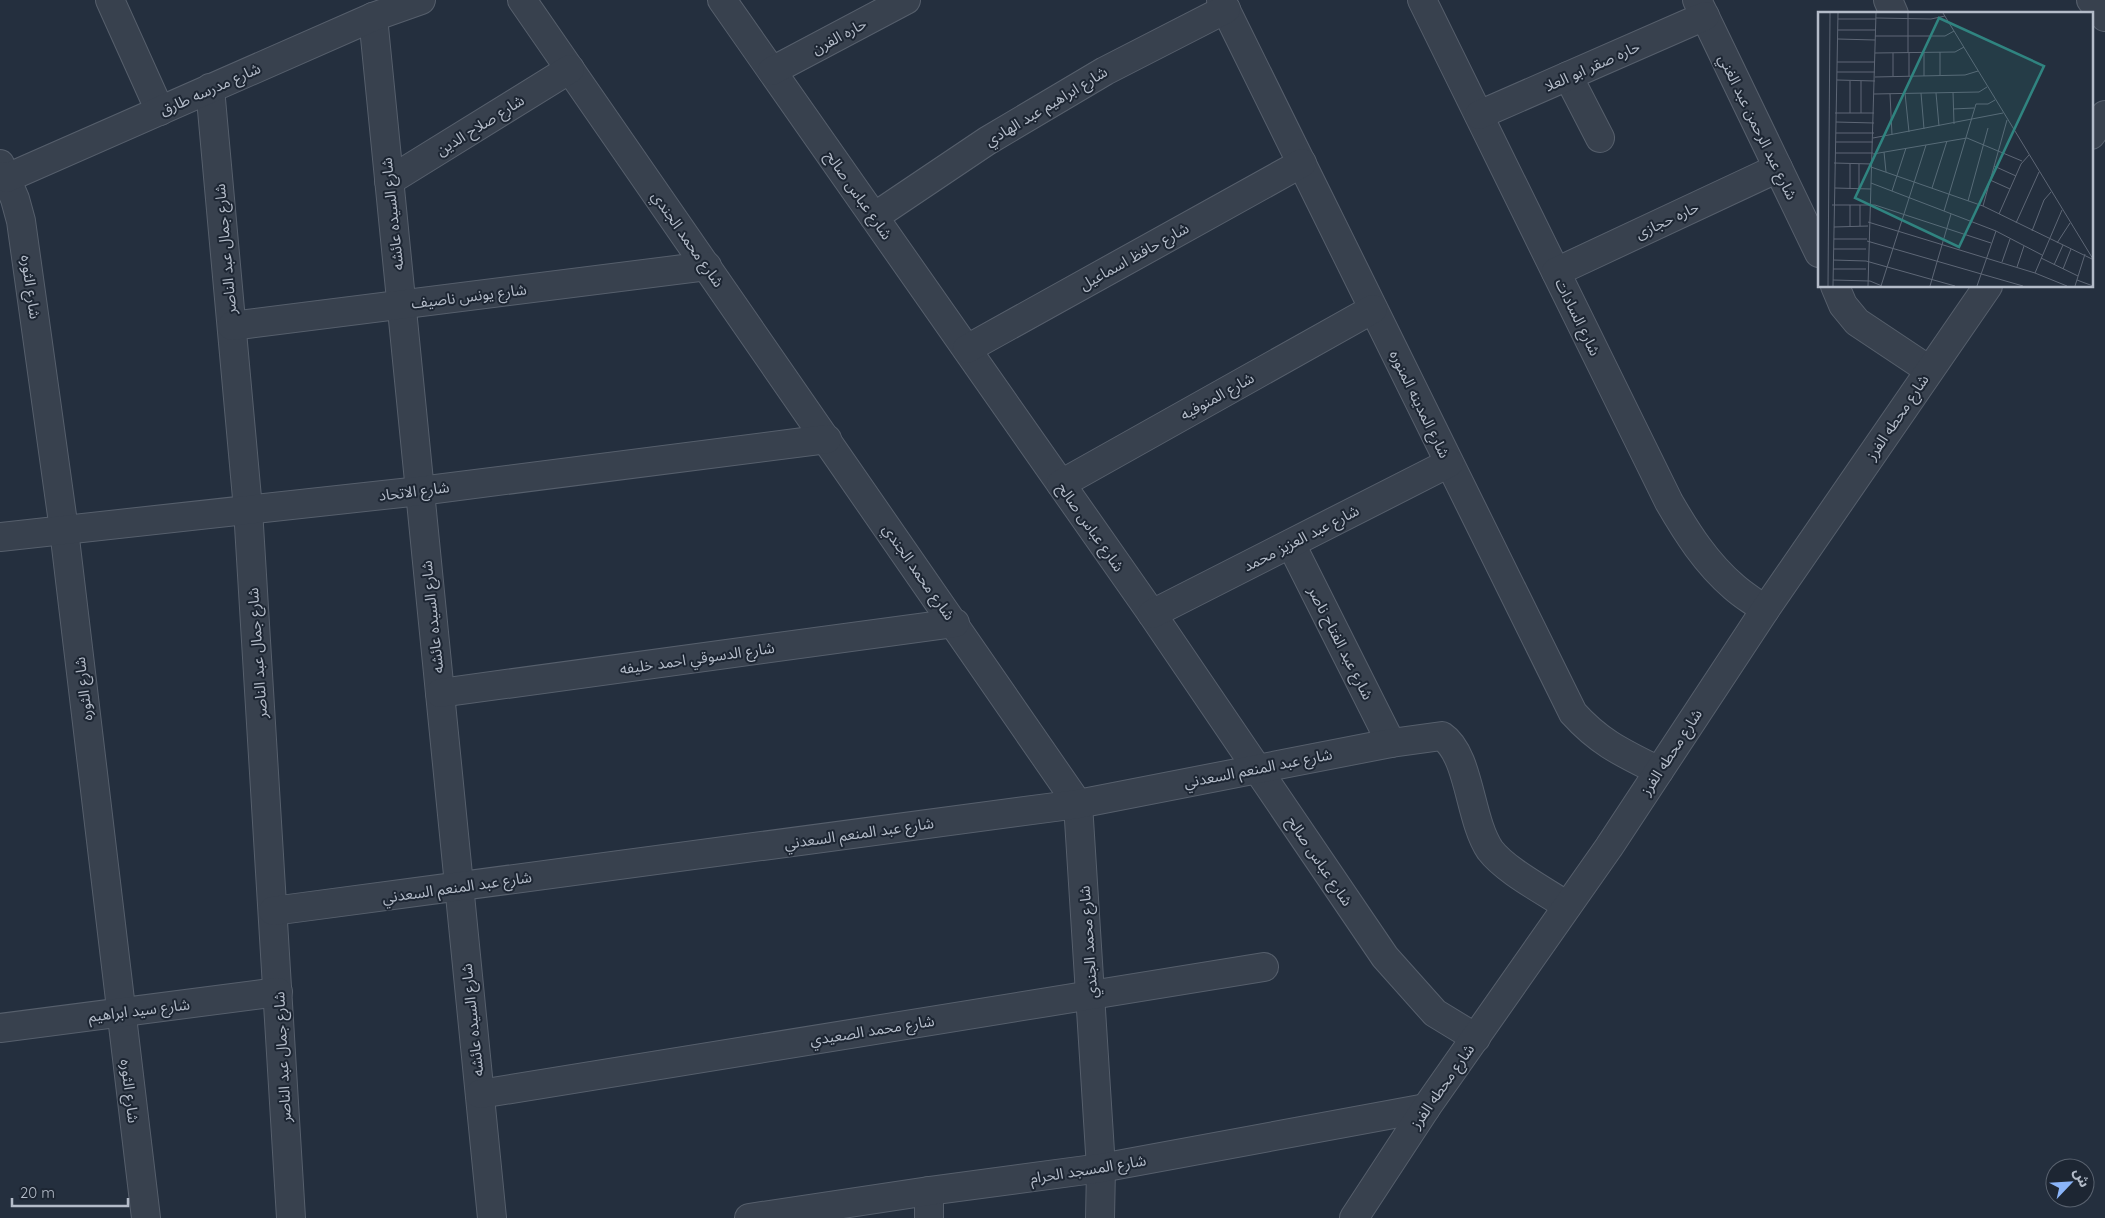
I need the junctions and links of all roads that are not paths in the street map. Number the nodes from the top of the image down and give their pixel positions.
1 (110, 0) edge
2 (522, 0) edge
3 (722, 0) edge
4 (906, 0) edge
5 (1422, 0) edge
6 (1888, 0) edge
7 (2091, 0) edge
8 (406, 2) edge
9 (1224, 4) edge
10 (1701, 8) edge
11 (1893, 12) edge
12 (2105, 16) edge
13 (373, 17) junction
14 (570, 68) junction
15 (772, 72) junction
16 (1568, 76) junction
17 (210, 88) junction
18 (160, 111) junction
19 (1479, 115) junction
20 (2105, 115) edge
21 (2092, 134) edge
22 (1600, 138) dead end
23 (1302, 163) junction
24 (1778, 168) junction
25 (2, 173) edge
26 (389, 182) junction
27 (874, 217) junction
28 (1818, 251) edge
29 (707, 266) junction
30 (1556, 272) junction
31 (1836, 288) edge
32 (1987, 288) edge
33 (401, 304) junction
34 (1373, 309) junction
35 (232, 326) junction
36 (967, 348) junction
37 (1929, 370) junction
38 (827, 439) junction
39 (1450, 463) junction
40 (1061, 484) junction
41 (420, 491) junction
42 (248, 509) junction
43 (64, 530) junction
44 (0, 537) edge
45 (1291, 544) junction
46 (1766, 610) junction
47 (1152, 614) junction
48 (955, 623) junction
49 (440, 693) junction
50 (1391, 742) junction
51 (1257, 768) junction
52 (1659, 771) junction
53 (1078, 804) junction
54 (459, 888) junction
55 (1567, 906) junction
56 (273, 911) junction
57 (1264, 967) dead end
58 (278, 992) junction
59 (1091, 994) junction
60 (120, 1013) junction
61 (0, 1028) edge
62 (1476, 1038) junction
63 (480, 1094) junction
64 (1426, 1108) junction
65 (1101, 1168) junction
66 (929, 1191) junction
67 (765, 1217) edge
68 (146, 1218) edge
69 (291, 1218) edge
70 (492, 1218) edge
71 (929, 1218) edge
72 (1100, 1218) edge
73 (1354, 1218) edge

1 - 18 street
2 - 14 street, شارع محمد الجندي
3 - 15 street, شارع عباس صالح
4 - 15 street, حاره الفرن
5 - 19 street, شارع السادات
6 - 11 street
7 - 12 street
8 - 13 street, شارع مدرسه طارق
9 - 23 street, شارع المدينه المنوره
9 - 27 street, شارع ابراهيم عبد الهادي
10 - 16 street, حاره صقر ابو العلا
10 - 24 street, شارع عبد الرحمن عبد الغني
13 - 17 street, شارع مدرسه طارق
13 - 26 street, شارع السيده عائشه
14 - 26 street, شارع صلاح الدين
14 - 29 street, شارع محمد الجندي
15 - 27 street, شارع عباس صالح
16 - 19 street, حاره صقر ابو العلا
16 - 22 street
17 - 18 street, شارع مدرسه طارق
17 - 35 street, شارع جمال عبد الناصر
18 - 25 street, شارع مدرسه طارق
19 - 30 street, شارع السادات
20 - 21 street
23 - 34 street, شارع المدينه المنوره
23 - 36 street, شارع حافظ اسماعيل
24 - 28 street, شارع عبد الرحمن عبد الغني
24 - 30 street, حاره حجازى
25 - 43 street, شارع الثوره
26 - 33 street, شارع السيده عائشه
27 - 36 street, شارع عباس صالح
29 - 33 street, شارع يونس ناصيف
29 - 38 street, شارع محمد الجندي
30 - 46 street, شارع السادات
31 - 37 street
32 - 37 street, شارع محطه الفرز
33 - 35 street, شارع يونس ناصيف
33 - 41 street, شارع السيده عائشه
34 - 39 street, شارع المدينه المنوره
34 - 40 street, شارع المنوفيه
35 - 42 street, شارع جمال عبد الناصر
36 - 40 street, شارع عباس صالح
37 - 46 street, شارع محطه الفرز
38 - 41 street, شارع الاتحاد
38 - 48 street, شارع محمد الجندي
39 - 45 street, شارع عبد العزيز محمد
39 - 52 street, شارع المدينه المنوره
40 - 47 street, شارع عباس صالح
41 - 42 street, شارع الاتحاد
41 - 49 street, شارع السيده عائشه
42 - 43 street, شارع الاتحاد
42 - 56 street, شارع جمال عبد الناصر
43 - 44 street, شارع الاتحاد
43 - 60 street, شارع الثوره
45 - 47 street, شارع عبد العزيز محمد
45 - 50 street, شارع عبد الفتاح ناصر
46 - 52 street, شارع محطه الفرز
47 - 51 street, شارع عباس صالح
48 - 49 street, شارع الدسوقي احمد خليفه
48 - 53 street, شارع محمد الجندي
49 - 54 street, شارع السيده عائشه
50 - 51 street, شارع عبد المنعم السعدني
50 - 55 street, شارع عبد المنعم السعدني
51 - 53 street, شارع عبد المنعم السعدني
51 - 62 street, شارع عباس صالح
52 - 55 street, شارع محطه الفرز
53 - 54 street, شارع عبد المنعم السعدني
53 - 59 street, شارع محمد الجندي
54 - 56 street, شارع عبد المنعم السعدني
54 - 63 street, شارع السيده عائشه
55 - 62 street, شارع محطه الفرز
56 - 58 street, شارع جمال عبد الناصر
57 - 59 street, شارع محمد الصعيدي
58 - 60 street, شارع سيد ابراهيم
58 - 69 street, شارع جمال عبد الناصر
59 - 63 street, شارع محمد الصعيدي
59 - 65 street, شارع محمد الجندي
60 - 61 street, شارع سيد ابراهيم
60 - 68 street, شارع الثوره
62 - 64 street, شارع محطه الفرز
63 - 70 street, شارع السيده عائشه
64 - 65 street, شارع المسجد الحرام
64 - 73 street, شارع محطه الفرز
65 - 66 street, شارع المسجد الحرام
65 - 72 street, شارع محمد الجندي
66 - 67 street, شارع المسجد الحرام
66 - 71 street

